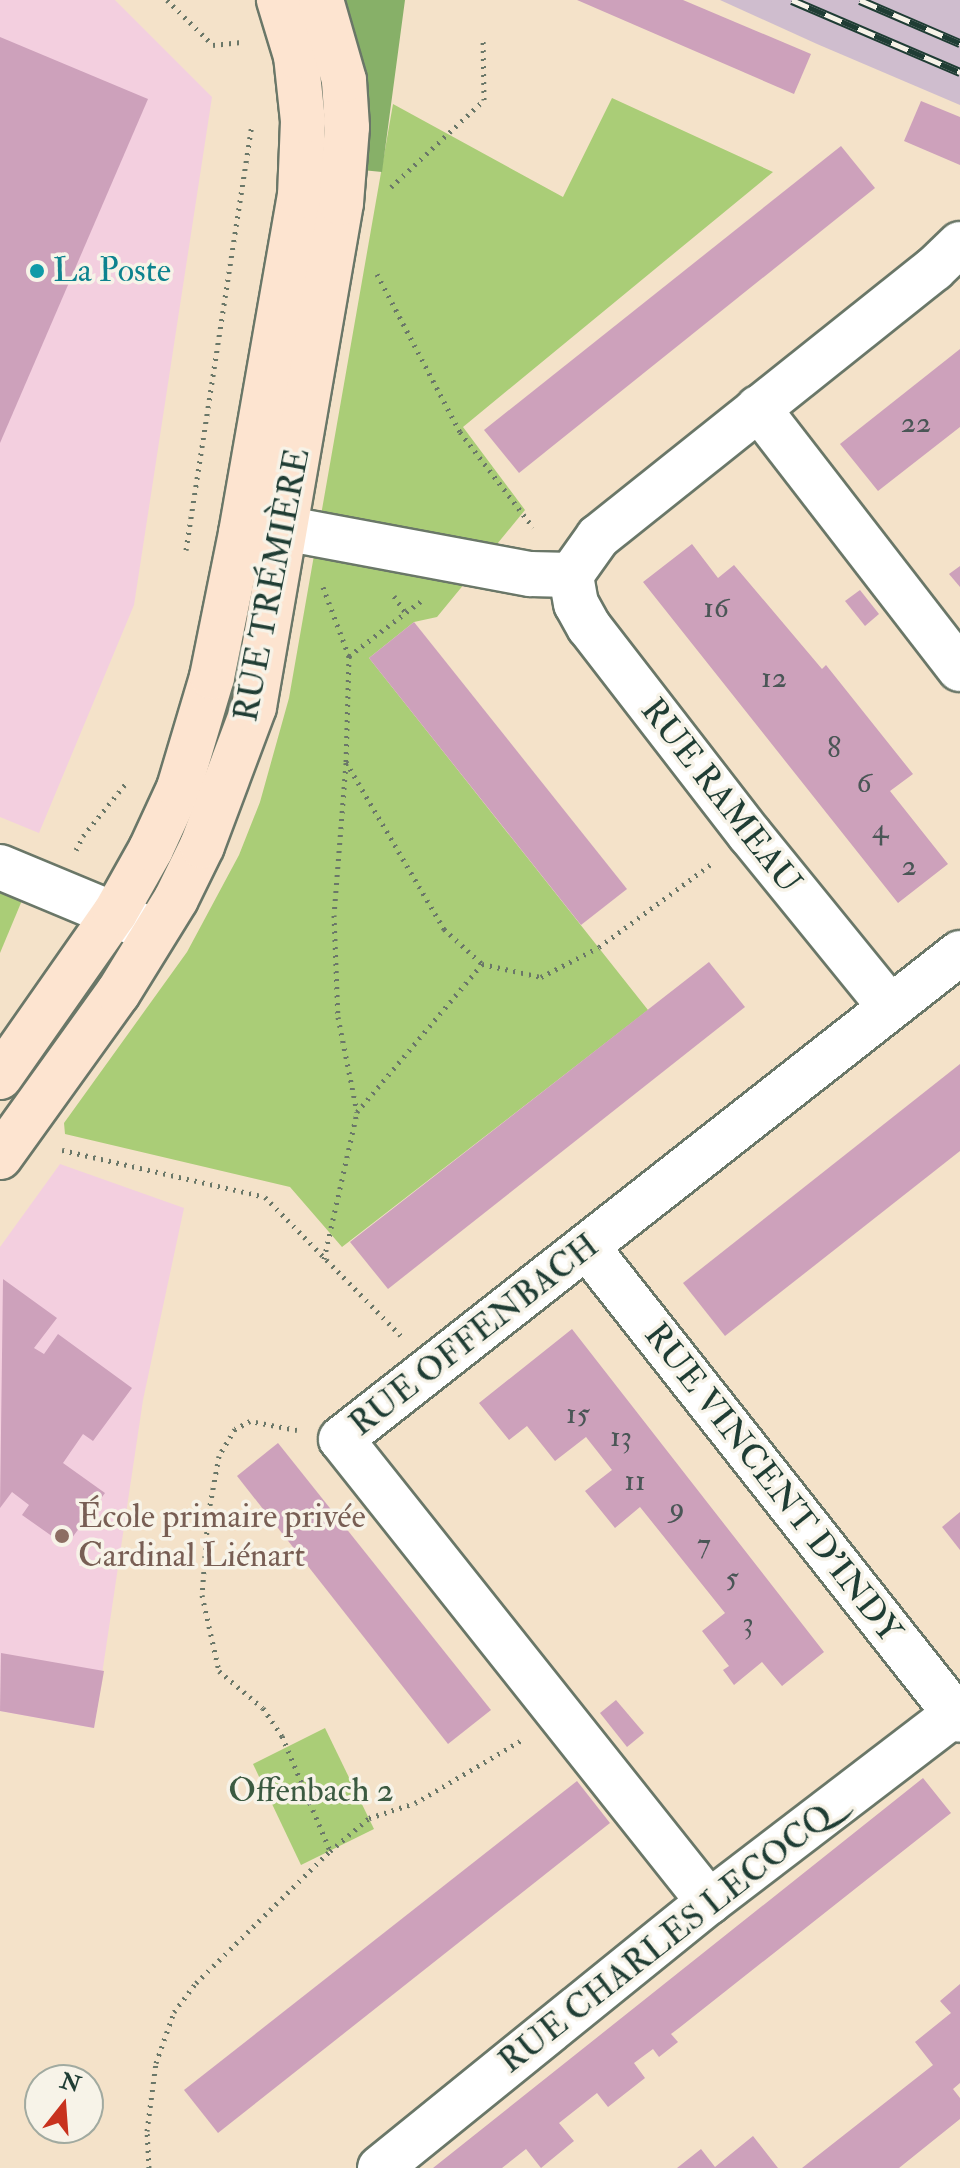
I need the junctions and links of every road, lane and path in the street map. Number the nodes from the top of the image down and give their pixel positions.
1 (167, 0) edge
2 (279, 0) edge
3 (321, 0) edge
4 (247, 29) dead end
5 (483, 37) dead end
6 (252, 118) dead end
7 (383, 194) dead end
8 (960, 244) edge
9 (371, 265) dead end
10 (758, 408) junction
11 (190, 525) dead end
12 (264, 525) junction
13 (473, 564) junction
14 (571, 575) junction
15 (960, 669) edge
16 (346, 762) junction
17 (133, 774) dead end
18 (750, 835) junction
19 (71, 864) dead end
20 (0, 867) edge
21 (115, 913) junction
22 (157, 932) junction
23 (960, 953) edge
24 (482, 964) junction
25 (890, 1007) junction
26 (0, 1077) edge
27 (357, 1112) junction
28 (53, 1148) dead end
29 (0, 1157) edge
30 (587, 1247) junction
31 (324, 1259) junction
32 (432, 1367) junction
33 (341, 1439) junction
34 (558, 1712) junction
35 (958, 1717) edge
36 (330, 1851) junction
37 (709, 1902) junction
38 (149, 2168) edge
39 (380, 2168) edge

1 - 4 path
2 - 12 main road, RUE TRÉMIÈRE
3 - 12 main road, RUE TRÉMIÈRE
5 - 7 path
6 - 11 path
8 - 10 street
9 - 14 path
10 - 14 street
10 - 15 street
12 - 13 street
12 - 21 main road, RUE TRÉMIÈRE
12 - 22 main road, RUE TRÉMIÈRE
13 - 14 street
13 - 16 path
14 - 18 street, RUE RAMEAU
16 - 24 path
16 - 27 path
17 - 19 path
18 - 24 path
18 - 25 street, RUE RAMEAU
20 - 21 street
21 - 22 street
21 - 26 main road, RUE TRÉMIÈRE
22 - 29 main road, RUE TRÉMIÈRE
23 - 25 street, RUE OFFENBACH
24 - 27 path
25 - 30 street, RUE OFFENBACH
27 - 31 path
28 - 31 path
30 - 32 street, RUE OFFENBACH
30 - 35 street, RUE VINCENT D'INDY
31 - 32 path
32 - 33 street, RUE OFFENBACH
33 - 34 street, RUE OFFENBACH
33 - 36 path
34 - 36 path
34 - 37 street, RUE OFFENBACH
35 - 37 street, RUE CHARLES LECOCQ
36 - 38 path
37 - 39 street, RUE CHARLES LECOCQ

